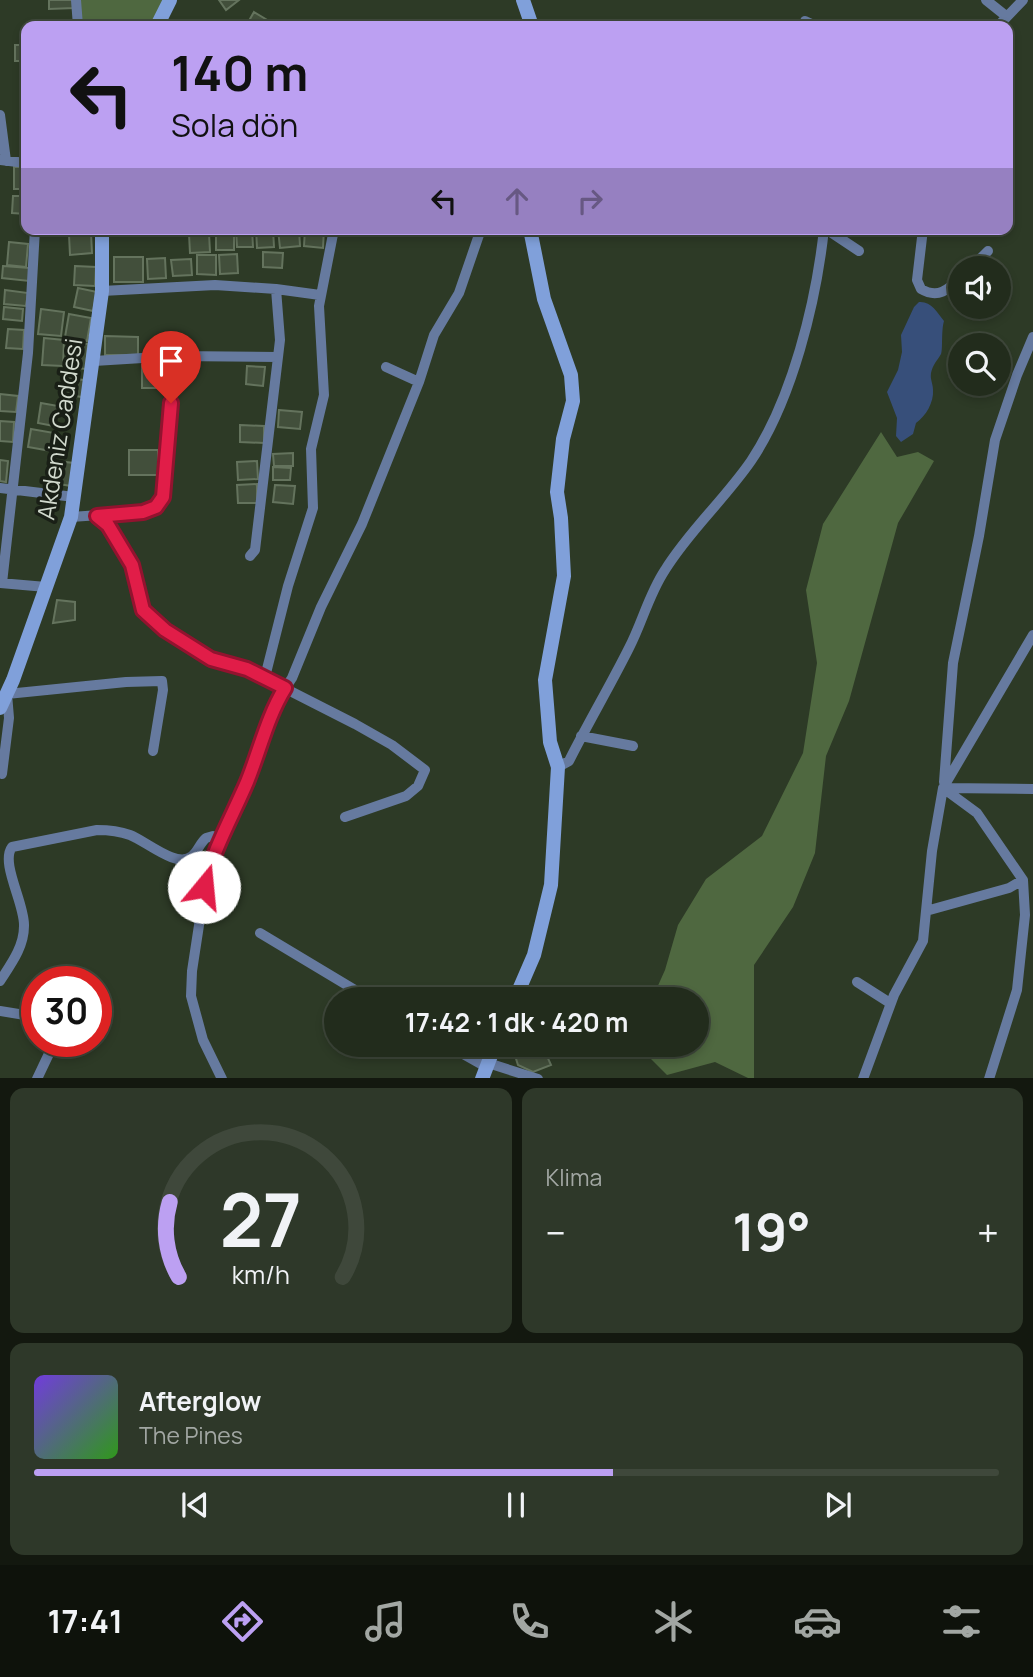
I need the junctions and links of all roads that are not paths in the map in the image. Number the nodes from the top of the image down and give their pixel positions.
1 (76, 0) edge
2 (170, 0) edge
3 (523, 0) edge
4 (986, 0) edge
5 (1023, 0) edge
6 (1006, 16) junction
7 (78, 21) edge
8 (160, 21) edge
9 (530, 21) edge
10 (1002, 21) edge
11 (0, 115) edge
12 (3, 161) edge
13 (21, 163) edge
14 (35, 235) edge
15 (102, 235) edge
16 (333, 235) edge
17 (479, 235) edge
18 (531, 235) edge
19 (824, 235) edge
20 (834, 235) edge
21 (922, 235) edge
22 (859, 251) dead end
23 (988, 251) dead end
24 (983, 256) edge
25 (276, 289) junction
26 (948, 289) edge
27 (102, 292) junction
28 (320, 295) junction
29 (1033, 337) edge
30 (175, 356) junction
31 (278, 358) junction
32 (94, 361) junction
33 (386, 367) dead end
34 (419, 382) junction
35 (0, 488) edge
36 (13, 489) junction
37 (74, 498) junction
38 (97, 516) junction
39 (71, 517) junction
40 (250, 556) dead end
41 (1, 583) edge
42 (46, 587) junction
43 (1033, 635) edge
44 (265, 677) junction
45 (285, 688) junction
46 (7, 694) junction
47 (0, 708) edge
48 (580, 736) junction
49 (633, 746) dead end
50 (153, 751) dead end
51 (558, 767) junction
52 (2, 774) dead end
53 (943, 788) junction
54 (1033, 789) edge
55 (345, 817) dead end
56 (220, 839) junction
57 (1023, 880) junction
58 (926, 911) junction
59 (1033, 923) edge
60 (260, 933) dead end
61 (1022, 942) junction
62 (0, 981) edge
63 (857, 982) dead end
64 (350, 987) edge
65 (520, 987) edge
66 (890, 1003) junction
67 (0, 1011) edge
68 (21, 1014) edge
69 (47, 1057) edge
70 (466, 1057) edge
71 (485, 1069) edge
72 (37, 1078) edge
73 (221, 1078) edge
74 (532, 1078) edge
75 (863, 1078) edge
76 (989, 1078) edge

1 - 7 street
2 - 8 street
3 - 9 street
4 - 6 street
5 - 6 street
6 - 10 street
11 - 12 street
12 - 13 street
14 - 36 street
15 - 27 street, Akdeniz Caddesi
16 - 28 street
17 - 34 street
18 - 51 street
19 - 48 street
20 - 22 street
21 - 26 street
23 - 24 street
25 - 27 street
25 - 28 street
25 - 31 street
27 - 32 street, Akdeniz Caddesi
28 - 44 street
29 - 53 street
30 - 31 street
30 - 32 street
30 - 38 street
31 - 40 street
32 - 37 street, Akdeniz Caddesi
33 - 34 street
34 - 45 street
35 - 36 street
36 - 37 street
36 - 41 street
37 - 39 street, Akdeniz Caddesi
38 - 39 street
38 - 44 street
39 - 42 street, Akdeniz Caddesi
41 - 42 street
42 - 46 street, Akdeniz Caddesi
43 - 53 street
44 - 45 street
45 - 55 street
45 - 56 street
46 - 47 street, Akdeniz Caddesi
46 - 50 street
46 - 52 street
48 - 49 street
48 - 51 street
51 - 65 street
53 - 54 street
53 - 57 street
53 - 58 street
56 - 62 street
56 - 73 street
57 - 58 street
57 - 61 street
58 - 66 street
59 - 61 street
60 - 64 street
61 - 76 street
63 - 66 street
66 - 75 street
67 - 68 street
69 - 72 street
70 - 71 street
71 - 74 street

